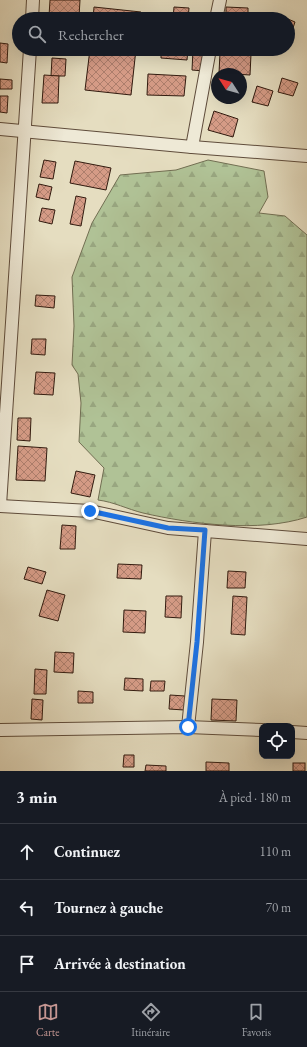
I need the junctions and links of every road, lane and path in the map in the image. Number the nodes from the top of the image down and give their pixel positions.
1 (33, 0) edge
2 (220, 0) edge
3 (32, 12) edge
4 (217, 12) edge
5 (29, 56) edge
6 (209, 56) edge
7 (0, 129) edge
8 (24, 131) junction
9 (192, 147) junction
10 (307, 156) edge
11 (0, 506) edge
12 (205, 530) junction
13 (307, 539) edge
14 (188, 727) junction
15 (0, 730) edge
16 (259, 730) edge
17 (295, 732) edge
18 (307, 733) edge

1 - 3 street
2 - 4 street
5 - 8 street
6 - 9 street
7 - 8 street
8 - 9 street
8 - 11 street
9 - 10 street
11 - 12 street
12 - 13 street
12 - 14 street
14 - 15 street
14 - 16 street
17 - 18 street

